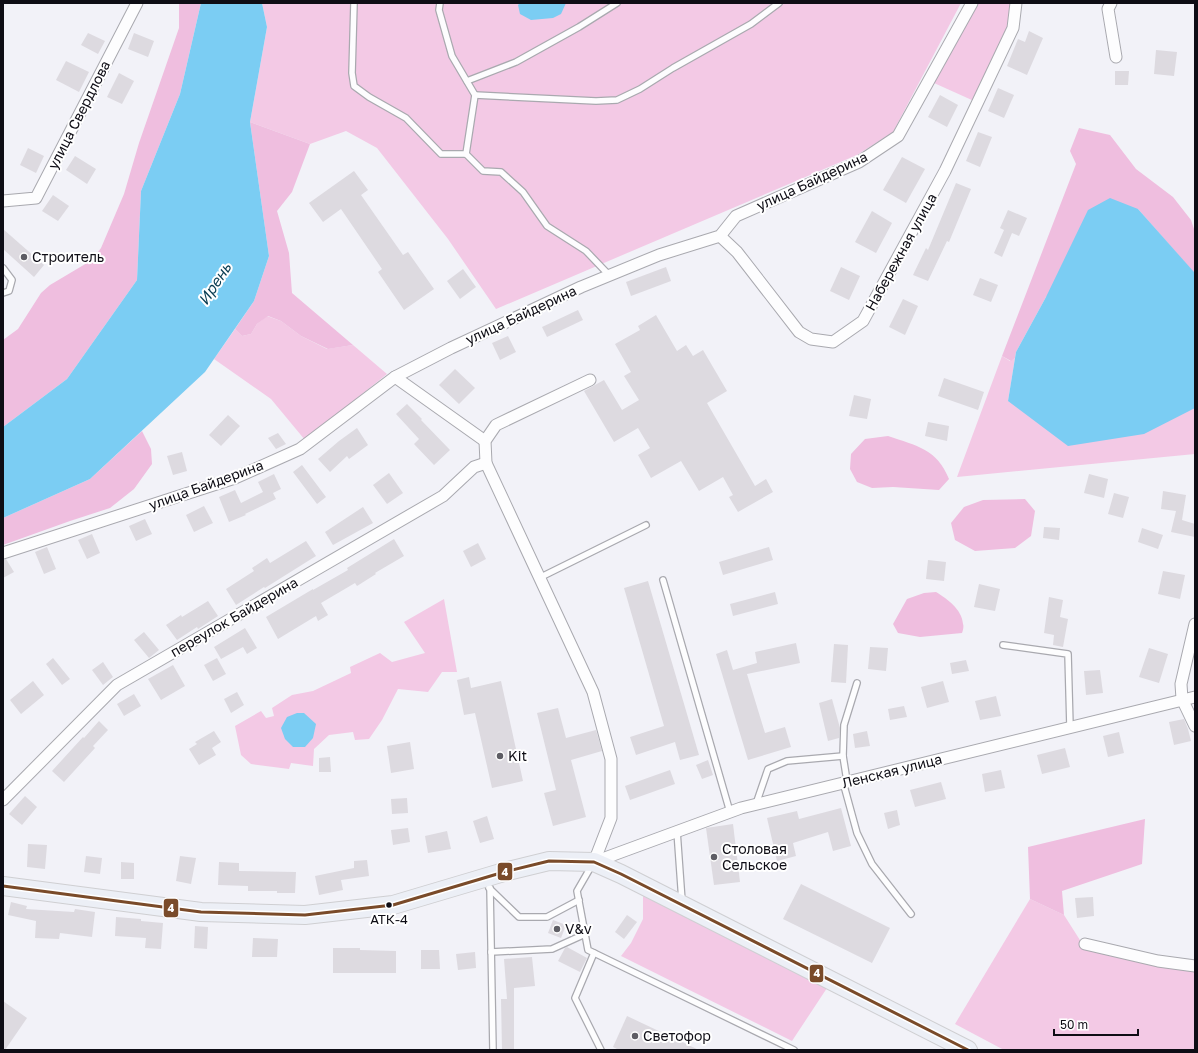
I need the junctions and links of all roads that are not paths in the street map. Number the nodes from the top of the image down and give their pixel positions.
1 (137, 3) edge
2 (354, 3) edge
3 (440, 3) edge
4 (617, 3) edge
5 (779, 3) edge
6 (972, 3) edge
7 (1016, 3) edge
8 (1111, 3) edge
9 (1116, 57) dead end
10 (467, 81) junction
11 (475, 95) junction
12 (466, 154) junction
13 (3, 201) edge
14 (720, 236) junction
15 (3, 268) edge
16 (610, 276) junction
17 (3, 293) edge
18 (395, 377) junction
19 (590, 380) dead end
20 (485, 441) junction
21 (486, 463) junction
22 (646, 525) dead end
23 (3, 553) edge
24 (539, 578) junction
25 (662, 580) dead end
26 (1195, 624) edge
27 (1003, 645) dead end
28 (857, 683) dead end
29 (1195, 697) edge
30 (1182, 699) junction
31 (1195, 726) edge
32 (1070, 727) junction
33 (843, 756) junction
34 (845, 782) junction
35 (3, 800) edge
36 (756, 804) junction
37 (730, 812) junction
38 (677, 831) junction
39 (594, 862) junction
40 (485, 884) junction
41 (3, 886) edge
42 (579, 900) junction
43 (682, 905) junction
44 (911, 914) dead end
45 (585, 934) junction
46 (1085, 944) dead end
47 (491, 952) junction
48 (594, 953) junction
49 (1195, 966) edge
50 (493, 1050) edge
51 (601, 1050) edge
52 (794, 1050) edge
53 (968, 1050) edge

1 - 13 street, улица Свердлова
2 - 12 lane
3 - 10 lane
4 - 10 lane
5 - 11 lane
6 - 14 street, улица Байдерина
7 - 14 street, Набережная улица
8 - 9 street
10 - 11 lane
11 - 12 lane
12 - 16 lane
14 - 16 street, улица Байдерина
15 - 17 lane
16 - 18 street, улица Байдерина
18 - 20 street
18 - 23 street, улица Байдерина
19 - 20 street
20 - 21 street
21 - 24 street
21 - 35 street, переулок Байдерина
22 - 24 lane
24 - 39 street
25 - 37 lane
26 - 30 street
27 - 32 lane
28 - 33 lane
29 - 30 street, Ленская улица
30 - 31 street
30 - 32 street, Ленская улица
32 - 34 street, Ленская улица
33 - 34 lane
33 - 36 lane
34 - 36 street, Ленская улица
34 - 44 lane
36 - 37 street, Ленская улица
37 - 38 street, Ленская улица
38 - 39 street, Ленская улица
38 - 43 lane
39 - 40 main road
39 - 42 lane
39 - 43 main road
40 - 41 main road
40 - 42 lane
40 - 47 lane
42 - 45 lane
43 - 53 main road
45 - 47 lane
45 - 48 lane
46 - 49 street
47 - 50 lane
48 - 51 lane
48 - 52 lane

